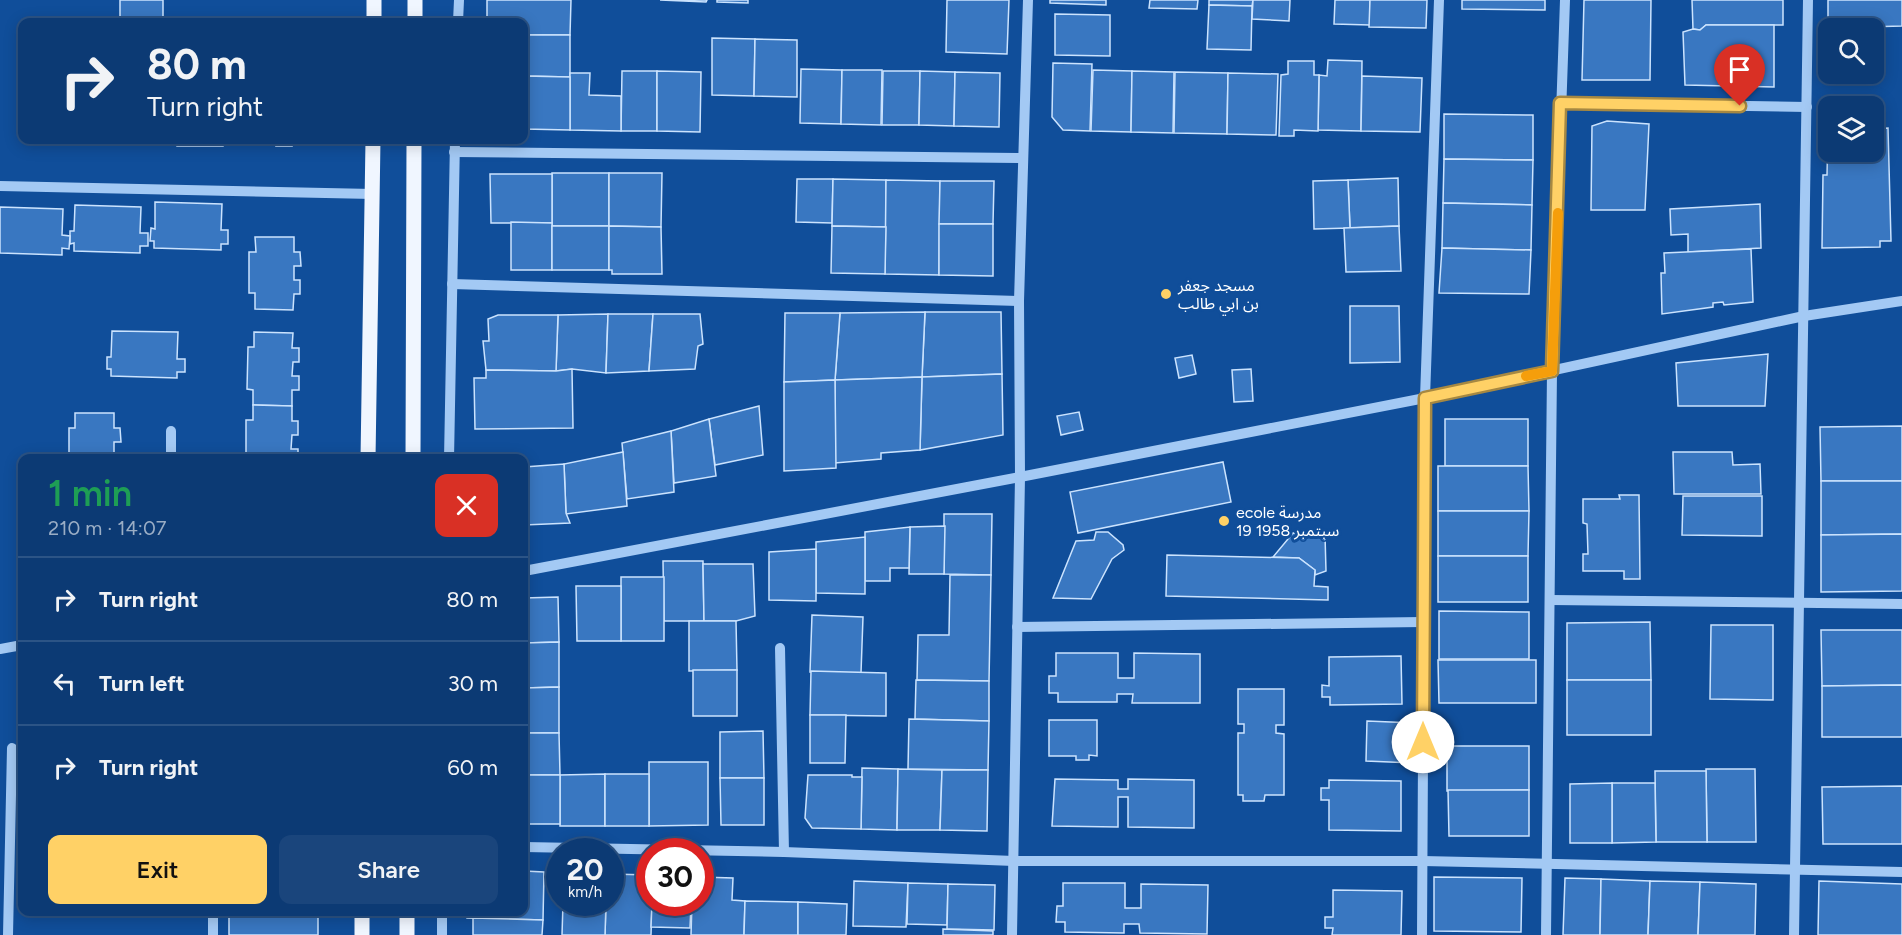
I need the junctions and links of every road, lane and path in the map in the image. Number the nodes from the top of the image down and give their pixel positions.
1 (374, 0) edge
2 (416, 0) edge
3 (459, 0) edge
4 (1028, 0) edge
5 (1438, 0) edge
6 (1565, 0) edge
7 (1808, 0) edge
8 (374, 18) edge
9 (415, 18) edge
10 (458, 18) edge
11 (1560, 103) junction
12 (1807, 107) junction
13 (373, 144) edge
14 (414, 144) edge
15 (454, 144) edge
16 (454, 152) junction
17 (1023, 158) junction
18 (0, 186) edge
19 (372, 194) junction
20 (452, 284) junction
21 (1019, 301) junction
22 (1902, 301) edge
23 (1804, 316) junction
24 (1552, 371) junction
25 (1425, 398) junction
26 (171, 432) dead end
27 (171, 454) edge
28 (368, 454) edge
29 (413, 454) edge
30 (449, 454) edge
31 (1020, 477) junction
32 (528, 570) edge
33 (1551, 600) junction
34 (1798, 602) junction
35 (1902, 604) edge
36 (1423, 622) junction
37 (1017, 627) junction
38 (18, 646) edge
39 (780, 648) dead end
40 (0, 649) edge
41 (12, 748) dead end
42 (528, 847) edge
43 (784, 852) junction
44 (1014, 861) junction
45 (1423, 861) junction
46 (1548, 863) junction
47 (1795, 869) junction
48 (1902, 872) edge
49 (213, 916) edge
50 (362, 916) edge
51 (407, 916) edge
52 (442, 916) edge
53 (8, 935) edge
54 (213, 935) edge
55 (362, 935) edge
56 (407, 935) edge
57 (442, 935) edge
58 (1012, 935) edge
59 (1422, 935) edge
60 (1546, 935) edge
61 (1794, 935) edge

1 - 8 main road
2 - 9 main road
3 - 10 street
4 - 17 street
5 - 25 street
6 - 11 street
7 - 12 street
11 - 12 street
11 - 24 street
12 - 23 street
13 - 19 main road
14 - 29 main road
15 - 16 street
16 - 17 street
16 - 20 street
17 - 21 street
18 - 19 street
19 - 28 main road
20 - 21 street
20 - 30 street
21 - 31 street
22 - 23 street
23 - 24 street
23 - 34 street
24 - 25 street
24 - 33 street
25 - 31 street
25 - 36 street
26 - 27 street
31 - 32 street
31 - 37 street
33 - 34 street
33 - 46 street
34 - 35 street
34 - 47 street
36 - 37 street
36 - 45 street
37 - 44 street
38 - 40 street
39 - 43 street
41 - 53 street
42 - 43 street
43 - 44 street
44 - 45 street
44 - 58 street
45 - 46 street
45 - 59 street
46 - 47 street
46 - 60 street
47 - 48 street
47 - 61 street
49 - 54 street
50 - 55 main road
51 - 56 main road
52 - 57 street

